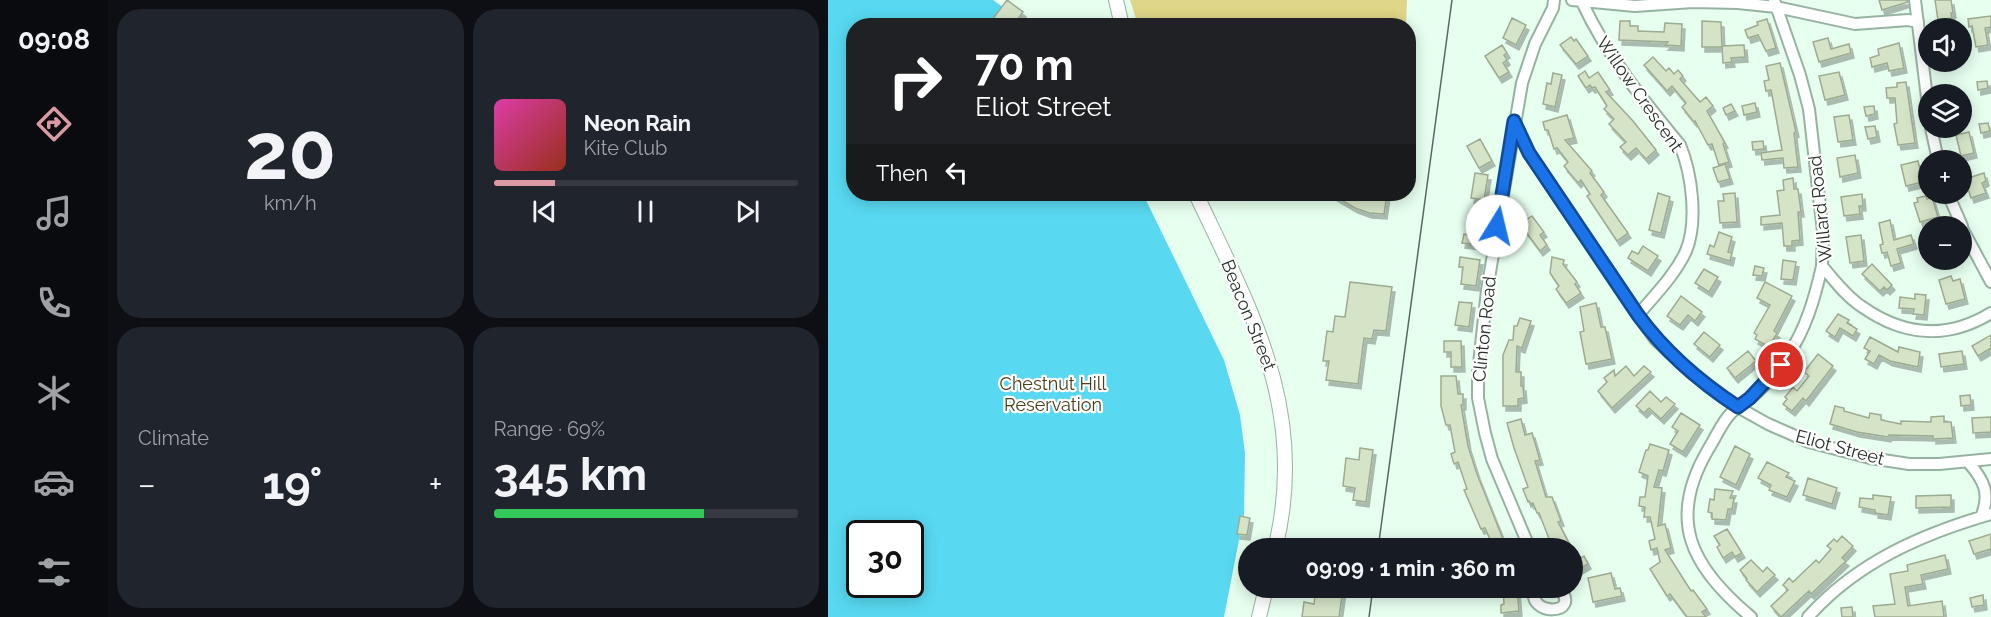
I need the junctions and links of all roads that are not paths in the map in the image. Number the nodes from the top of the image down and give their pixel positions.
1 (1116, 0) edge
2 (1554, 0) edge
3 (1914, 0) edge
4 (1577, 1) edge
5 (1775, 3) edge
6 (1120, 18) edge
7 (1918, 22) joint
8 (1514, 121) junction
9 (1199, 201) edge
10 (1972, 246) edge
11 (1822, 266) junction
12 (1991, 282) edge
13 (1991, 313) edge
14 (1638, 315) junction
15 (1738, 407) junction
16 (1991, 459) edge
17 (1968, 462) junction
18 (1986, 516) edge
19 (1277, 538) edge
20 (1525, 538) edge
21 (1264, 598) edge
22 (1533, 598) edge
23 (1565, 598) edge
24 (1259, 617) edge
25 (1751, 617) edge
26 (1808, 617) edge

1 - 6 main road
2 - 8 street, Clinton Road
3 - 7 street
4 - 5 street
4 - 14 street, Willow Crescent
5 - 7 street
5 - 11 street, Willard Road
8 - 14 street, Eliot Street
8 - 20 street, Clinton Road
9 - 19 main road, Beacon Street
10 - 12 street
11 - 13 street, Willard Road
11 - 15 street
14 - 15 street, Eliot Street
15 - 17 street, Eliot Street
15 - 25 street
16 - 17 street, Eliot Street
17 - 18 street
18 - 26 street
21 - 24 main road
22 - 23 street

